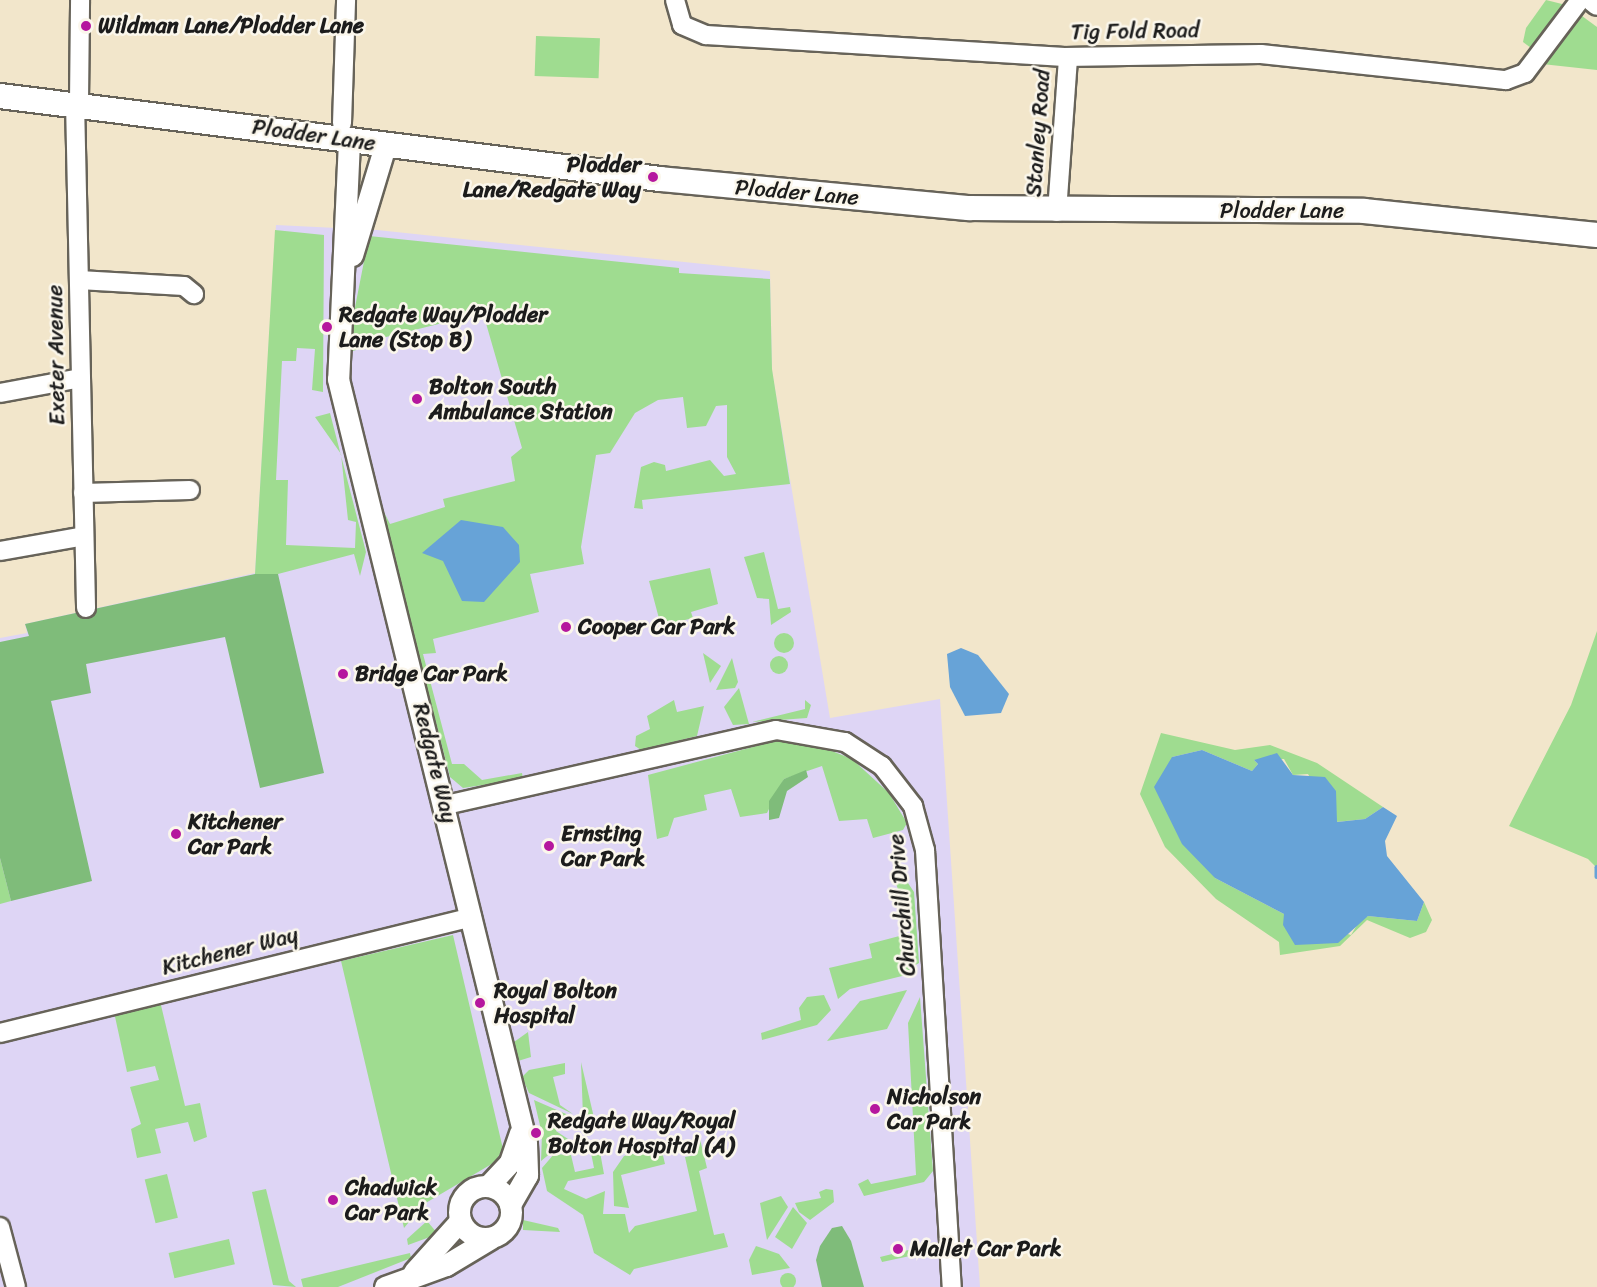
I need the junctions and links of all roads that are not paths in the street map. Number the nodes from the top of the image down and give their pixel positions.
1 (80, 0) edge
2 (346, 0) edge
3 (675, 0) edge
4 (1580, 0) edge
5 (1592, 0) edge
6 (1597, 4) edge
7 (1068, 57) junction
8 (0, 96) edge
9 (77, 102) junction
10 (345, 132) junction
11 (385, 146) junction
12 (1057, 212) junction
13 (1597, 235) edge
14 (79, 280) junction
15 (342, 287) junction
16 (194, 294) dead end
17 (81, 378) junction
18 (0, 393) edge
19 (190, 490) dead end
20 (83, 493) junction
21 (84, 536) junction
22 (0, 551) edge
23 (86, 608) dead end
24 (447, 805) junction
25 (472, 917) junction
26 (0, 1033) edge
27 (520, 1133) junction
28 (488, 1186) junction
29 (510, 1205) junction
30 (460, 1221) junction
31 (0, 1227) edge
32 (492, 1238) junction
33 (413, 1273) junction
34 (16, 1287) edge
35 (385, 1287) edge
36 (952, 1287) edge

1 - 9 street, Exeter Avenue
2 - 10 street
3 - 7 street, Tig Fold Road
4 - 7 street, Tig Fold Road
5 - 6 street
7 - 12 street, Stanley Road
8 - 9 main road, Plodder Lane
9 - 10 main road, Plodder Lane
9 - 14 street, Exeter Avenue
10 - 11 main road, Plodder Lane
10 - 15 street, Redgate Way
11 - 12 main road, Plodder Lane
11 - 15 street, Redgate Way
12 - 13 main road, Plodder Lane
14 - 16 street
14 - 17 street, Exeter Avenue
15 - 24 street, Redgate Way
17 - 18 street
17 - 20 street, Exeter Avenue
19 - 20 street
20 - 21 street, Exeter Avenue
21 - 22 street
21 - 23 street, Exeter Avenue
24 - 25 street, Redgate Way
24 - 36 street, Churchill Drive
25 - 26 street, Kitchener Way
25 - 27 street, Redgate Way
27 - 28 street, Redgate Way
27 - 29 street, Redgate Way
28 - 29 street
28 - 30 street, Redgate Way
29 - 32 street, Redgate Way
30 - 32 street
30 - 33 street, Redgate Way
31 - 34 street
32 - 33 street, Redgate Way
33 - 35 street, Redgate Way

